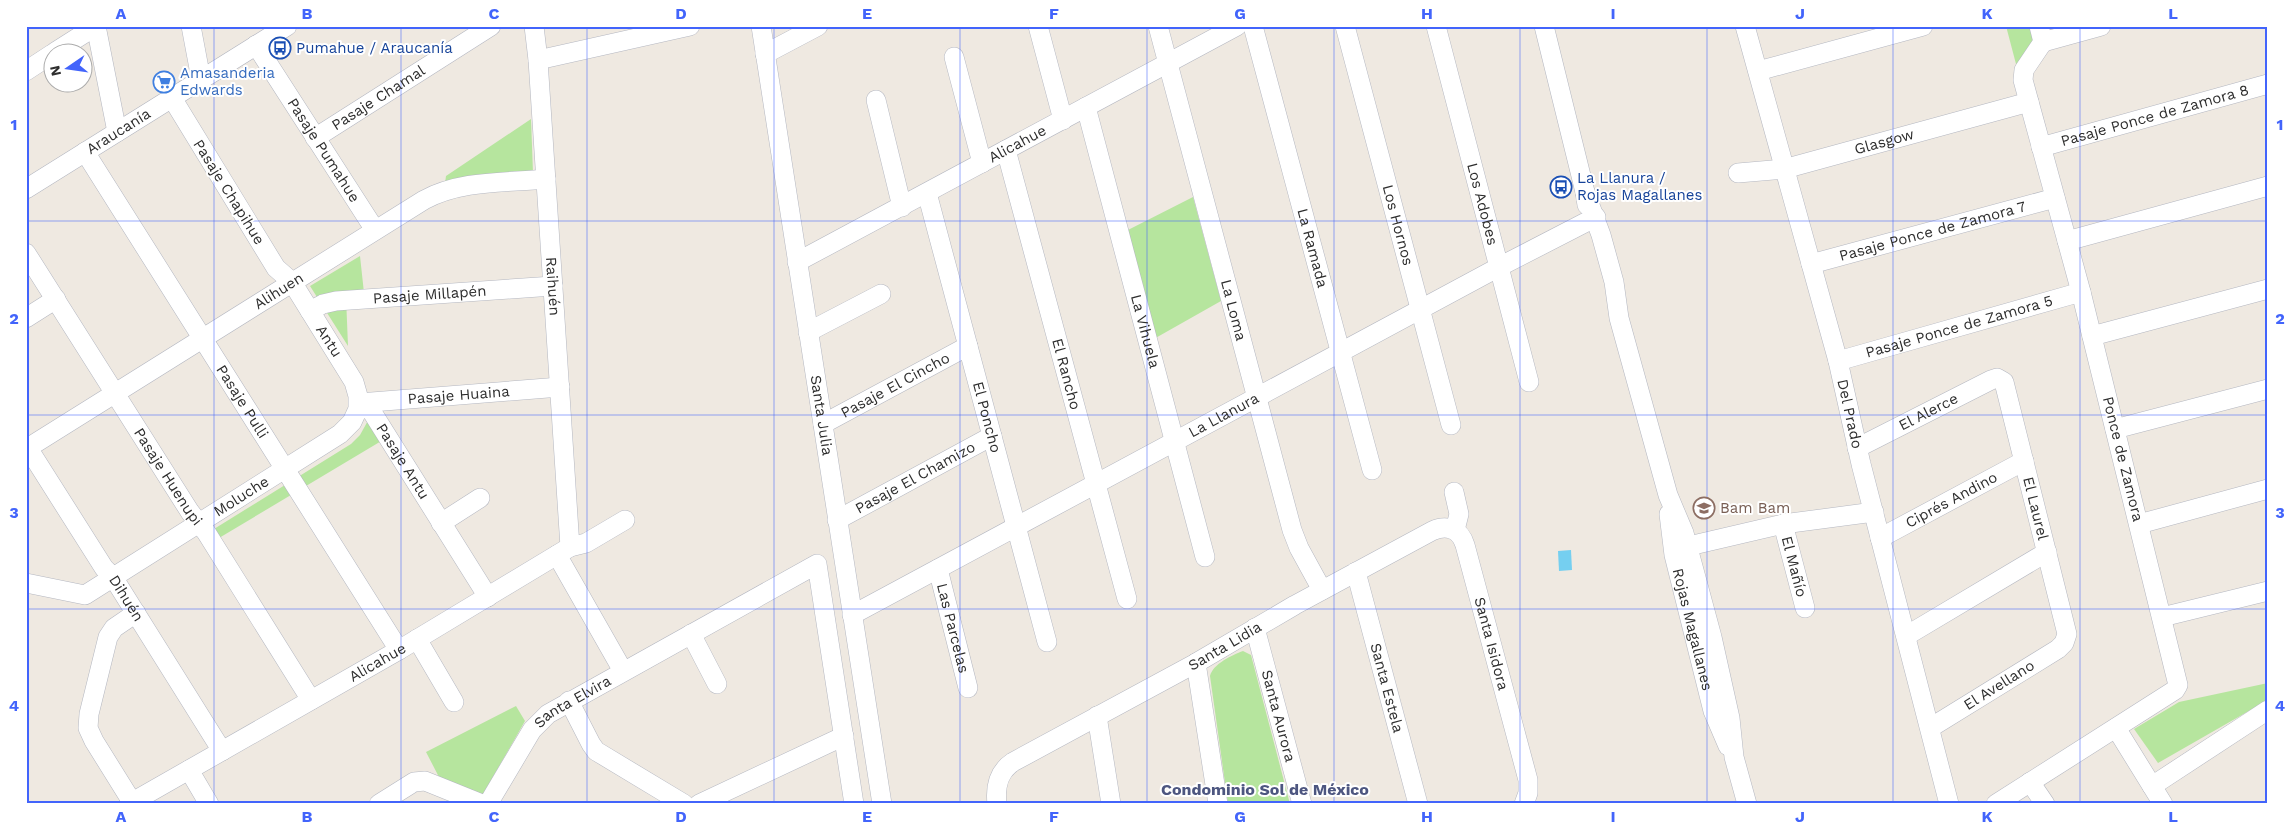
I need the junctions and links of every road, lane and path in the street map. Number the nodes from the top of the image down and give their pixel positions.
1 (96, 26) edge
2 (191, 26) edge
3 (287, 26) edge
4 (491, 26) edge
5 (534, 26) edge
6 (690, 26) edge
7 (760, 26) edge
8 (818, 26) edge
9 (1038, 26) edge
10 (1158, 26) edge
11 (1236, 26) edge
12 (1253, 26) edge
13 (1345, 26) edge
14 (1436, 26) edge
15 (1544, 26) edge
16 (1745, 26) edge
17 (1923, 26) edge
18 (2101, 26) edge
19 (652, 30) edge
20 (2041, 34) edge
21 (71, 42) edge
22 (256, 45) junction
23 (765, 54) junction
24 (954, 57) dead end
25 (538, 60) junction
26 (42, 61) edge
27 (1168, 63) junction
28 (26, 71) edge
29 (1758, 71) junction
30 (201, 79) junction
31 (2268, 84) edge
32 (172, 98) junction
33 (876, 100) dead end
34 (2029, 102) junction
35 (1086, 107) junction
36 (1063, 120) junction
37 (117, 132) junction
38 (315, 138) junction
39 (2041, 147) junction
40 (1006, 150) junction
41 (85, 152) junction
42 (982, 163) junction
43 (1784, 169) junction
44 (1738, 173) dead end
45 (546, 179) junction
46 (2268, 186) edge
47 (26, 189) edge
48 (928, 193) junction
49 (2056, 198) junction
50 (902, 206) junction
51 (1592, 218) junction
52 (375, 230) junction
53 (2067, 241) junction
54 (26, 253) edge
55 (797, 262) junction
56 (1811, 264) junction
57 (1499, 267) junction
58 (292, 282) junction
59 (553, 286) junction
60 (2268, 289) edge
61 (2082, 292) junction
62 (880, 294) dead end
63 (56, 299) junction
64 (1420, 309) junction
65 (310, 311) junction
66 (26, 318) edge
67 (808, 332) junction
68 (2092, 336) junction
69 (203, 338) junction
70 (968, 346) junction
71 (1340, 352) junction
72 (1838, 361) junction
73 (2001, 380) joint
74 (1529, 382) dead end
75 (560, 387) junction
76 (2268, 389) edge
77 (115, 393) junction
78 (1256, 396) junction
79 (359, 403) junction
80 (823, 424) junction
81 (1451, 425) dead end
82 (2115, 429) junction
83 (992, 436) junction
84 (1174, 441) junction
85 (27, 448) edge
86 (1857, 448) junction
87 (2024, 461) junction
88 (286, 468) junction
89 (1372, 470) dead end
90 (1096, 484) junction
91 (2268, 489) edge
92 (1454, 492) dead end
93 (480, 498) dead end
94 (1874, 512) junction
95 (625, 520) dead end
96 (837, 520) junction
97 (199, 523) junction
98 (442, 523) junction
99 (1783, 524) junction
100 (2139, 524) junction
101 (1016, 527) junction
102 (1455, 530) junction
103 (1880, 538) junction
104 (1681, 548) junction
105 (564, 551) junction
106 (2047, 552) junction
107 (1206, 557) dead end
108 (938, 569) junction
109 (1356, 572) junction
110 (113, 577) junction
111 (26, 583) edge
112 (1322, 590) junction
113 (2268, 591) edge
114 (488, 597) junction
115 (1127, 599) dead end
116 (1805, 608) dead end
117 (136, 613) junction
118 (852, 615) junction
119 (2162, 617) junction
120 (1255, 628) junction
121 (690, 634) junction
122 (1906, 636) junction
123 (417, 639) junction
124 (2066, 640) joint
125 (1047, 642) dead end
126 (399, 650) junction
127 (1196, 663) junction
128 (624, 671) junction
129 (717, 684) dead end
130 (968, 688) dead end
131 (311, 700) junction
132 (569, 701) junction
133 (454, 702) dead end
134 (2268, 710) edge
135 (1098, 716) junction
136 (1930, 728) junction
137 (2116, 728) junction
138 (844, 736) junction
139 (222, 751) junction
140 (190, 770) junction
141 (2030, 782) junction
142 (2152, 786) junction
143 (1525, 802) edge
144 (131, 803) edge
145 (209, 804) edge
146 (379, 804) edge
147 (482, 804) edge
148 (488, 804) edge
149 (684, 804) edge
150 (699, 804) edge
151 (854, 804) edge
152 (882, 804) edge
153 (997, 804) edge
154 (1111, 804) edge
155 (1218, 804) edge
156 (1302, 804) edge
157 (1418, 804) edge
158 (1747, 804) edge
159 (1949, 804) edge
160 (1996, 804) edge
161 (2044, 804) edge
162 (2163, 804) edge

1 - 21 street
1 - 37 street
2 - 30 street
3 - 22 street, Araucanía
4 - 38 street, Pasaje Chamal
5 - 25 street, Raihuén
6 - 19 street
7 - 23 street, Santa Julia
8 - 23 street
9 - 36 street
10 - 27 street, La Loma
11 - 27 street, Alicahue
12 - 71 street, La Ramada
13 - 64 street, Los Hornos
14 - 57 street, Los Adobes
15 - 51 street, Rojas Magallanes
16 - 29 street, Del Prado
17 - 29 street
18 - 20 street
19 - 25 street
20 - 34 street, Ponce de Zamora
22 - 30 street, Araucanía
22 - 38 street, Pasaje Pumahue
23 - 55 street, Santa Julia
24 - 42 street
25 - 45 street, Raihuén
26 - 28 street
27 - 35 street, Alicahue
27 - 78 street, La Loma
29 - 43 street, Del Prado
30 - 32 street, Araucanía
31 - 39 street, Pasaje Ponce de Zamora 8
32 - 37 street, Araucanía
32 - 58 street, Pasaje Chapihue
33 - 50 street
34 - 39 street, Ponce de Zamora
34 - 43 street, Glasgow
35 - 36 street, Alicahue
35 - 84 street, La Vihuela
36 - 40 street, Alicahue
37 - 41 street, Araucanía
38 - 52 street, Pasaje Pumahue
39 - 49 street, Ponce de Zamora
40 - 42 street, Alicahue
40 - 90 street, El Rancho
41 - 47 street, Araucanía
41 - 69 street, Pasaje Pulli
42 - 48 street, Alicahue
43 - 44 street, Glasgow
43 - 56 street, Del Prado
45 - 52 street, Alihuen
45 - 59 street, Raihuén
46 - 53 street
48 - 50 street, Alicahue
48 - 70 street, El Poncho
49 - 53 street, Ponce de Zamora
49 - 56 street, Pasaje Ponce de Zamora 7
50 - 55 street, Alicahue
51 - 57 street, La Llanura
51 - 104 street, Rojas Magallanes
52 - 58 street, Alihuen
53 - 61 street, Ponce de Zamora
54 - 63 street, Pasaje Huenupi
55 - 67 street, Santa Julia
56 - 72 street, Del Prado
57 - 64 street, La Llanura
57 - 74 street, Los Adobes
58 - 65 street, Antu
58 - 69 street, Alihuen
59 - 65 street, Pasaje Millapén
59 - 75 street, Raihuén
60 - 68 street
61 - 68 street, Ponce de Zamora
61 - 72 street, Pasaje Ponce de Zamora 5
62 - 67 street
63 - 66 street
63 - 77 street, Pasaje Huenupi
64 - 71 street, La Llanura
64 - 81 street, Los Hornos
65 - 79 street, Antu
67 - 80 street, Santa Julia
68 - 82 street, Ponce de Zamora
69 - 77 street, Alihuen
69 - 88 street, Pasaje Pulli
70 - 80 street, Pasaje El Cincho
70 - 83 street, El Poncho
71 - 78 street, La Llanura
71 - 89 street, La Ramada
72 - 86 street, Del Prado
73 - 86 street, El Alerce
73 - 87 street, El Laurel
75 - 79 street, Pasaje Huaina
75 - 105 street, Raihuén
76 - 82 street
77 - 85 street, Alihuen
77 - 97 street, Pasaje Huenupi
78 - 84 street, La Llanura
78 - 112 street, La Loma
79 - 88 street, Moluche
79 - 98 street, Pasaje Antu
80 - 96 street, Santa Julia
82 - 100 street, Ponce de Zamora
83 - 96 street, Pasaje El Chamizo
83 - 101 street, El Poncho
84 - 90 street, La Llanura
84 - 107 street, La Vihuela
85 - 110 street, Dihuén
86 - 94 street, Del Prado
87 - 103 street, Ciprés Andino
87 - 106 street, El Laurel
88 - 97 street, Moluche
88 - 126 street, Pasaje Pulli
90 - 101 street, La Llanura
90 - 115 street, El Rancho
91 - 100 street
92 - 102 street
93 - 98 street
94 - 99 street
94 - 103 street, Del Prado
95 - 105 street, Alicahue
96 - 118 street, Santa Julia
97 - 110 street, Moluche
97 - 131 street, Pasaje Huenupi
98 - 114 street, Pasaje Antu
99 - 104 street
99 - 116 street, El Mañío
100 - 119 street, Ponce de Zamora
101 - 108 street, La Llanura
101 - 125 street, El Poncho
102 - 109 street, Santa Lidia
102 - 143 street, Santa Isidora
103 - 122 street, Del Prado
104 - 158 street, Rojas Magallanes
105 - 114 street, Alicahue
105 - 128 street, Raihuén
106 - 122 street
106 - 124 street, El Laurel
108 - 118 street, La Llanura
108 - 130 street, Las Parcelas
109 - 112 street, Santa Lidia
109 - 157 street, Santa Estela
110 - 111 street, Moluche
110 - 117 street, Dihuén
112 - 120 street, Santa Lidia
113 - 119 street
114 - 123 street, Alicahue
117 - 139 street, Dihuén
117 - 144 street
118 - 152 street, Santa Julia
119 - 137 street, Ponce de Zamora
120 - 127 street, Santa Lidia
120 - 156 street, Santa Aurora
121 - 128 street, Santa Elvira
121 - 129 street
121 - 138 street, Santa Elvira
122 - 136 street, Del Prado
123 - 126 street, Alicahue
123 - 133 street
124 - 136 street, El Avellano
126 - 131 street, Alicahue
127 - 135 street, Santa Lidia
127 - 155 street
128 - 132 street, Santa Elvira
131 - 139 street, Alicahue
132 - 148 street, Santa Elvira
132 - 149 street
134 - 142 street
135 - 153 street, Santa Lidia
135 - 154 street
136 - 159 street, Del Prado
137 - 141 street, Ponce de Zamora
137 - 142 street
138 - 150 street
138 - 151 street
139 - 140 street, Alicahue
140 - 144 street, Alicahue
140 - 145 street
141 - 160 street, Ponce de Zamora
141 - 161 street
142 - 162 street
146 - 147 street

